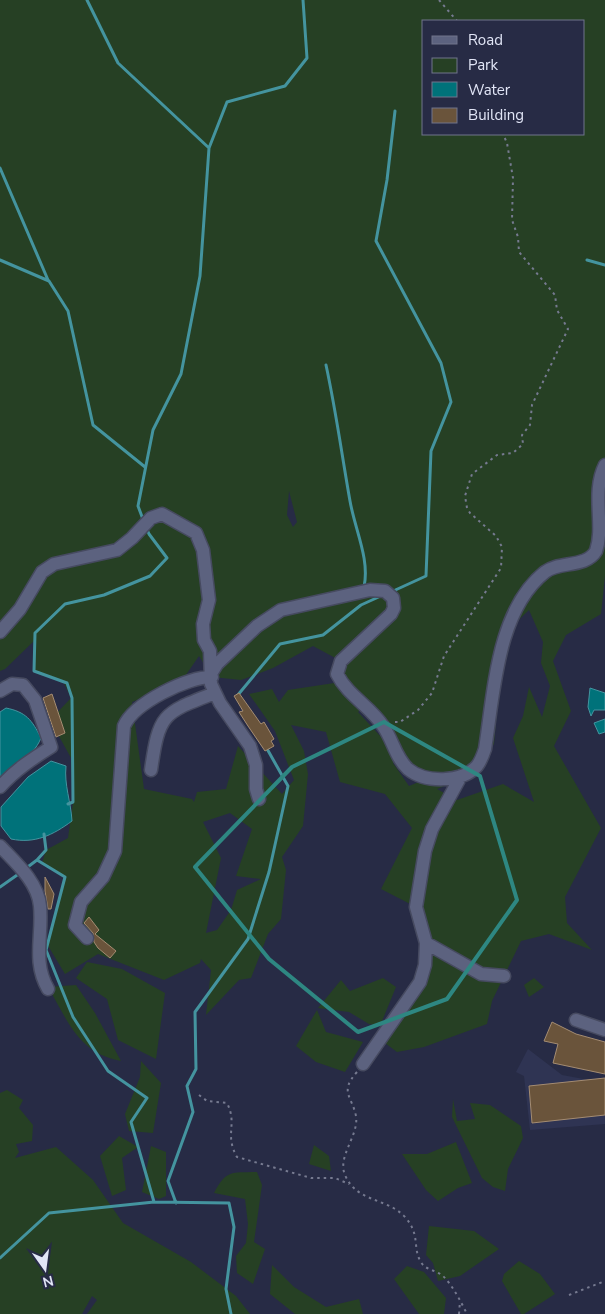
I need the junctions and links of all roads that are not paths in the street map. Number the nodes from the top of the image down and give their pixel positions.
1 (605, 465) edge
2 (0, 632) edge
3 (212, 675) junction
4 (0, 691) edge
5 (215, 693) junction
6 (151, 770) dead end
7 (461, 776) junction
8 (0, 787) edge
9 (259, 799) dead end
10 (0, 846) edge
11 (86, 938) dead end
12 (426, 943) junction
13 (504, 976) dead end
14 (48, 989) dead end
15 (576, 1020) dead end
16 (605, 1030) edge
17 (363, 1064) road end

1 - 7 street
2 - 3 street
3 - 5 street
3 - 7 street
3 - 11 street
4 - 8 street
5 - 6 street
5 - 9 street
7 - 12 street
10 - 14 street
12 - 13 street
12 - 17 street
15 - 16 street

